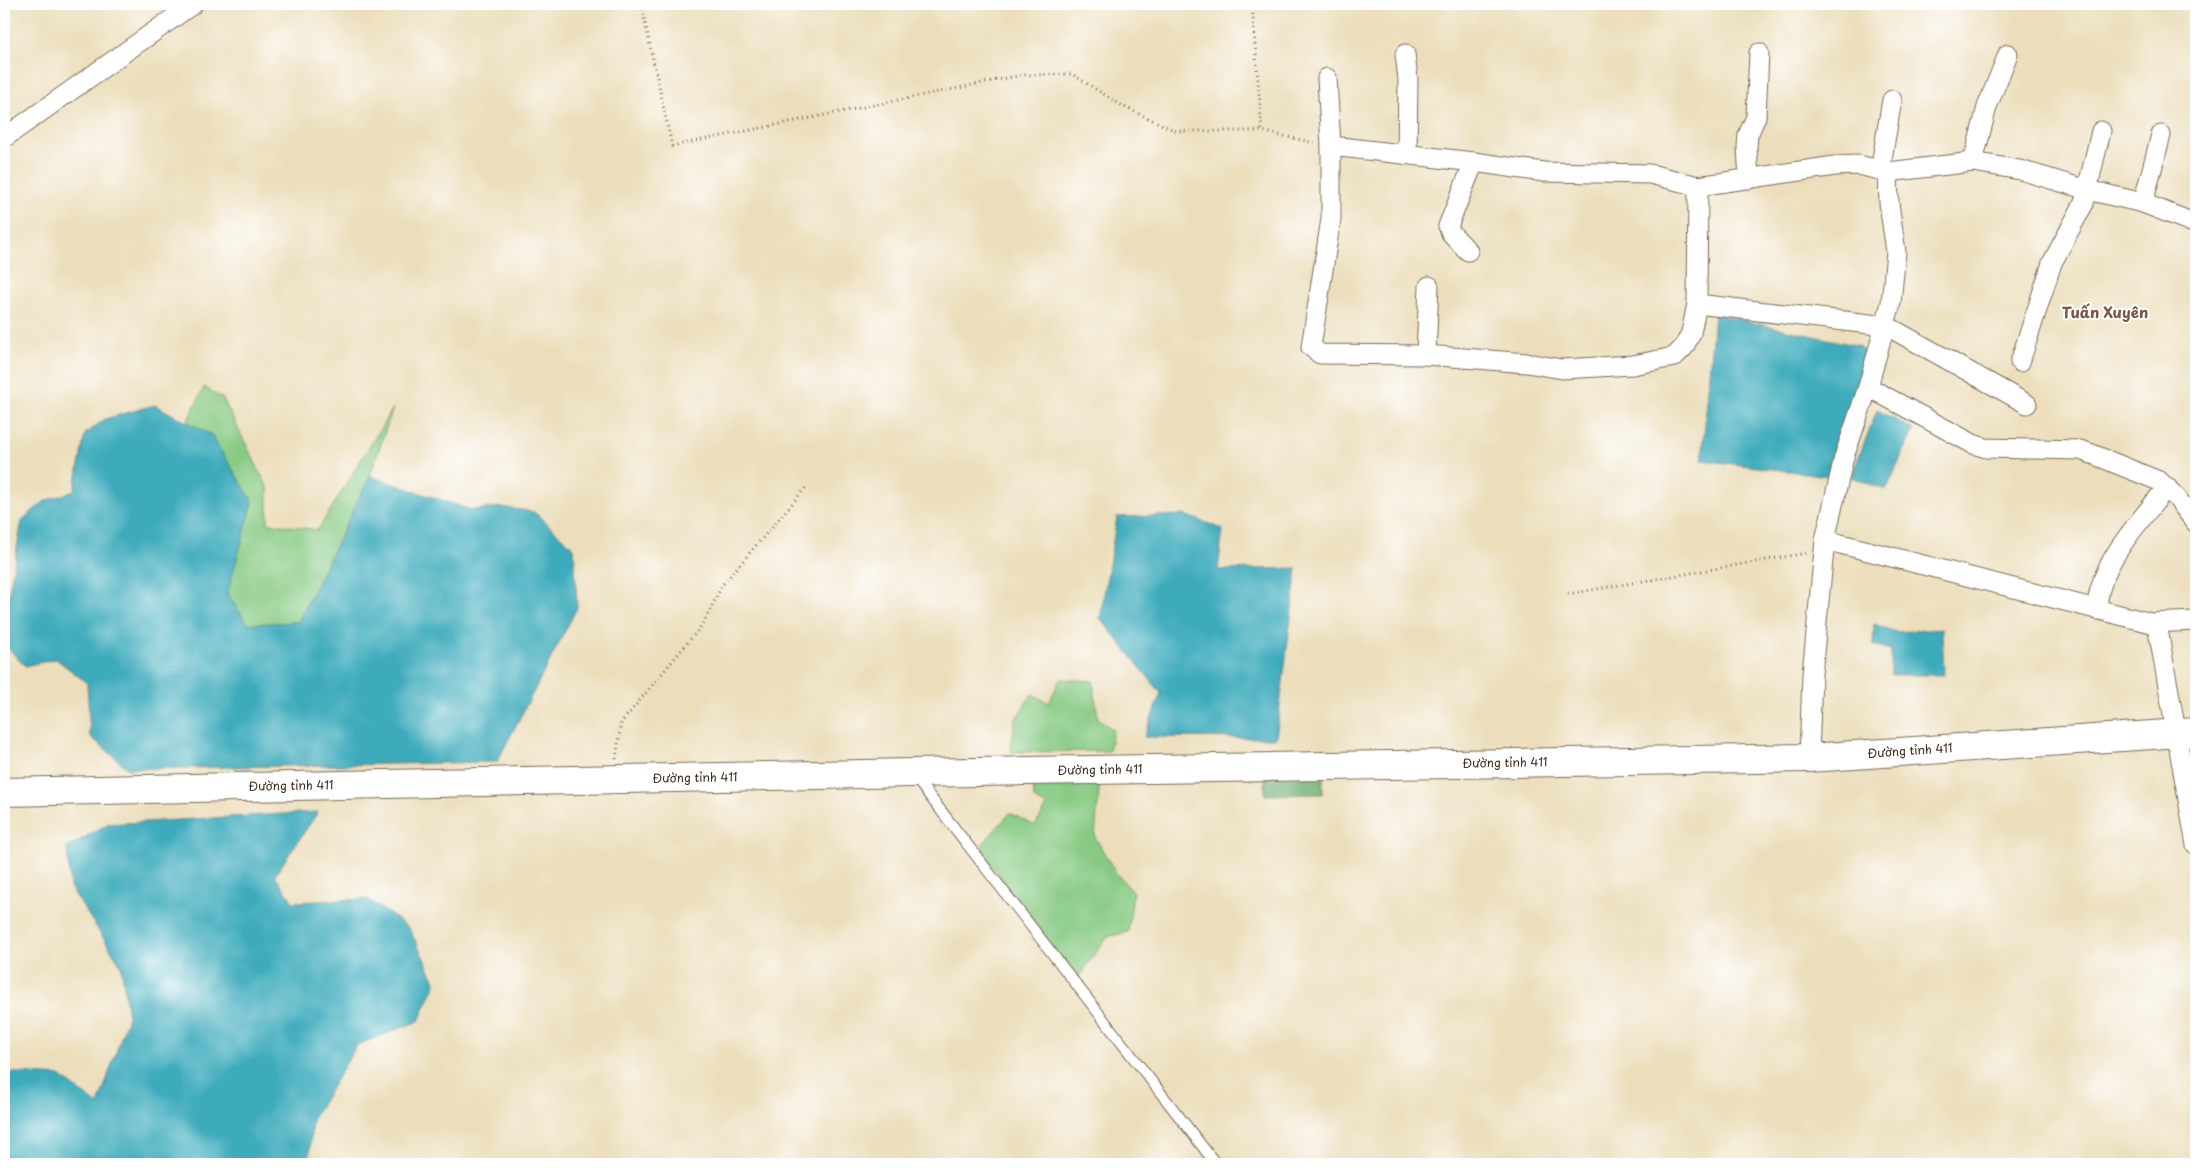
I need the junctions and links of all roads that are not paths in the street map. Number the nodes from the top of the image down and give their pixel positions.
1 (192, 4) edge
2 (1759, 52) dead end
3 (1405, 54) dead end
4 (2008, 54) dead end
5 (1327, 78) dead end
6 (1892, 100) dead end
7 (2101, 130) dead end
8 (2161, 135) dead end
9 (4, 138) edge
10 (1332, 146) junction
11 (1407, 154) junction
12 (1474, 162) junction
13 (1973, 162) junction
14 (1884, 171) junction
15 (1749, 178) junction
16 (1698, 186) junction
17 (2088, 190) junction
18 (2143, 203) junction
19 (2196, 224) edge
20 (1468, 251) dead end
21 (1429, 286) dead end
22 (1697, 304) junction
23 (1886, 326) junction
24 (1426, 355) junction
25 (2020, 362) dead end
26 (1868, 387) junction
27 (2027, 404) dead end
28 (2167, 487) junction
29 (2196, 523) edge
30 (1825, 545) junction
31 (2097, 610) junction
32 (2196, 621) edge
33 (2157, 624) junction
34 (2186, 733) edge
35 (1809, 758) junction
36 (912, 773) junction
37 (4, 792) edge
38 (2196, 844) edge
39 (1216, 1164) edge

1 - 9 street
2 - 15 street
3 - 11 street
4 - 13 street
5 - 10 street
6 - 14 street
7 - 17 street
8 - 18 street
10 - 11 street
10 - 24 street
11 - 12 street
12 - 16 street
12 - 20 street
13 - 14 street
13 - 17 street
14 - 15 street
14 - 23 street
15 - 16 street
16 - 22 street
17 - 18 street
17 - 25 street
18 - 19 street
21 - 24 street
22 - 23 street
22 - 24 street
23 - 26 street
23 - 27 street
26 - 28 street
26 - 30 street
28 - 29 street
28 - 31 street
30 - 31 street
30 - 35 street
31 - 33 street
32 - 33 street
33 - 34 street
34 - 35 main road, Đường tỉnh 411
34 - 38 street
35 - 36 main road, Đường tỉnh 411
36 - 37 main road, Đường tỉnh 411
36 - 39 lane

